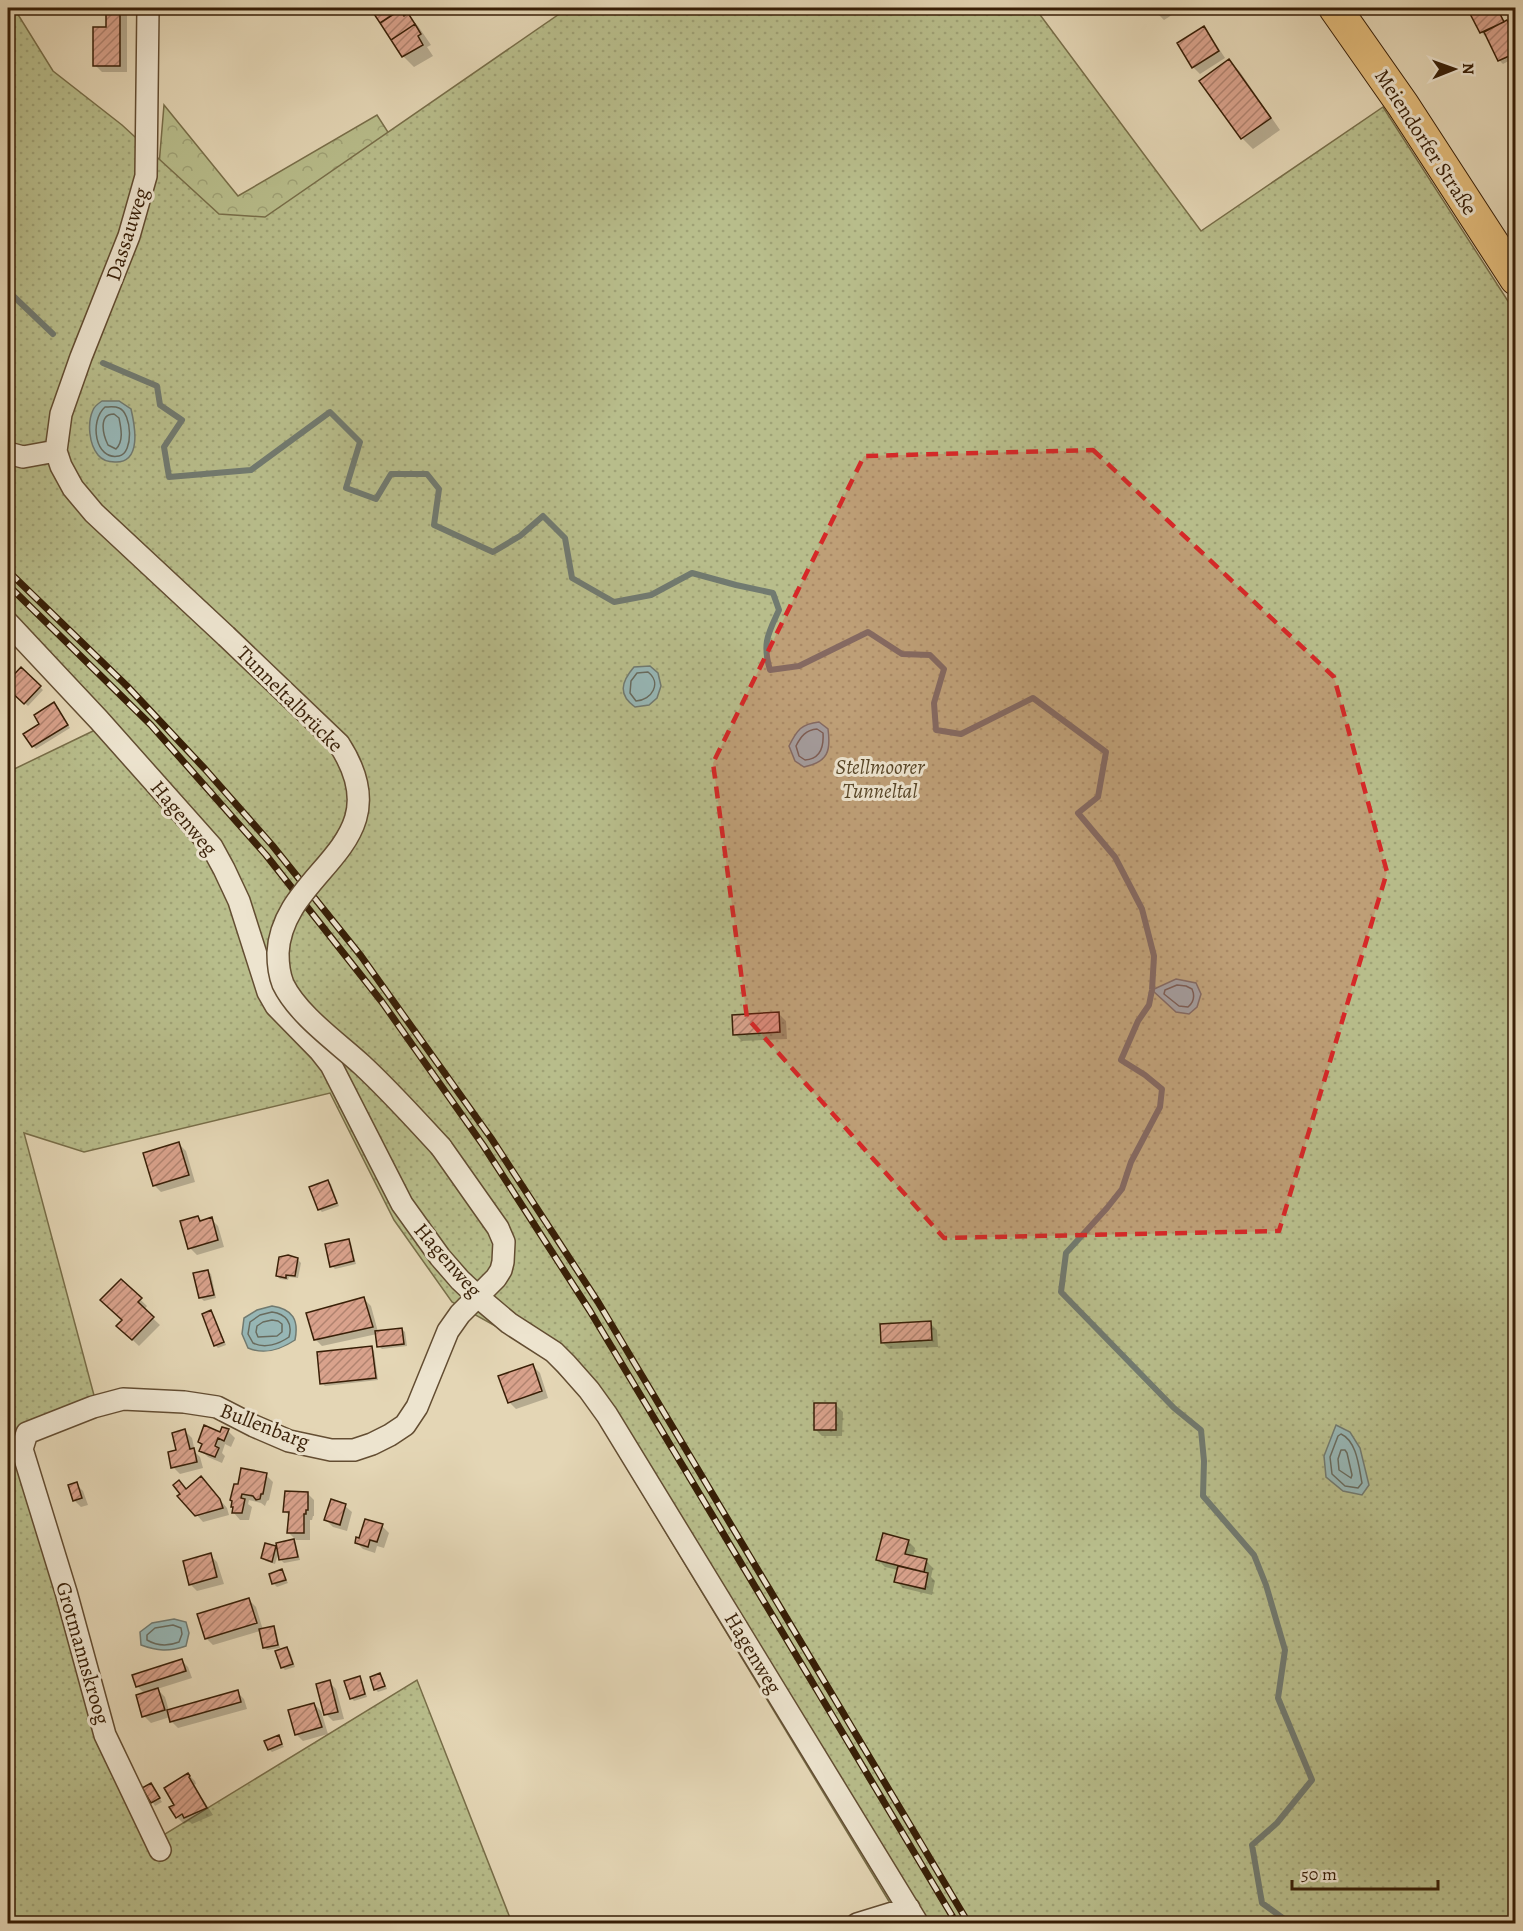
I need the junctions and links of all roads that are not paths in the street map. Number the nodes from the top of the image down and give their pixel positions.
1 (148, 8) edge
2 (1335, 8) edge
3 (1515, 279) edge
4 (56, 451) junction
5 (8, 453) edge
6 (8, 623) edge
7 (477, 1296) junction
8 (22, 1449) joint
9 (160, 1851) dead end
10 (914, 1916) edge
11 (856, 1923) edge

1 - 4 street, Dassauweg
2 - 3 main road, Meiendorfer Straße
4 - 5 street
4 - 7 street, Tunneltalbrücke, bridge
6 - 7 street, Hagenweg
7 - 8 street, Bullenbarg
7 - 10 street, Hagenweg
8 - 9 street, Grotmannskroog
10 - 11 street

